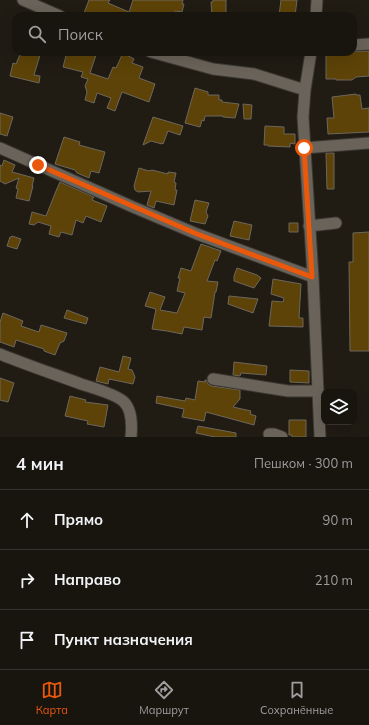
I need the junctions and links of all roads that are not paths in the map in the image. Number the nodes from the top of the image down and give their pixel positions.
1 (23, 0) edge
2 (317, 0) edge
3 (51, 12) edge
4 (316, 12) edge
5 (369, 44) edge
6 (357, 45) edge
7 (166, 56) edge
8 (310, 56) edge
9 (305, 90) junction
10 (369, 143) edge
11 (0, 148) edge
12 (304, 148) junction
13 (336, 223) dead end
14 (309, 226) junction
15 (312, 277) junction
16 (0, 354) edge
17 (213, 379) dead end
18 (318, 391) junction
19 (269, 434) dead end
20 (131, 437) edge
21 (282, 437) edge
22 (320, 437) edge

1 - 3 street
2 - 4 street
5 - 6 street
7 - 9 street
8 - 9 street
9 - 12 street
10 - 12 street
11 - 15 street
12 - 14 street
13 - 14 street
14 - 15 street
15 - 18 street
16 - 20 street
17 - 18 street
18 - 22 street
19 - 21 street

